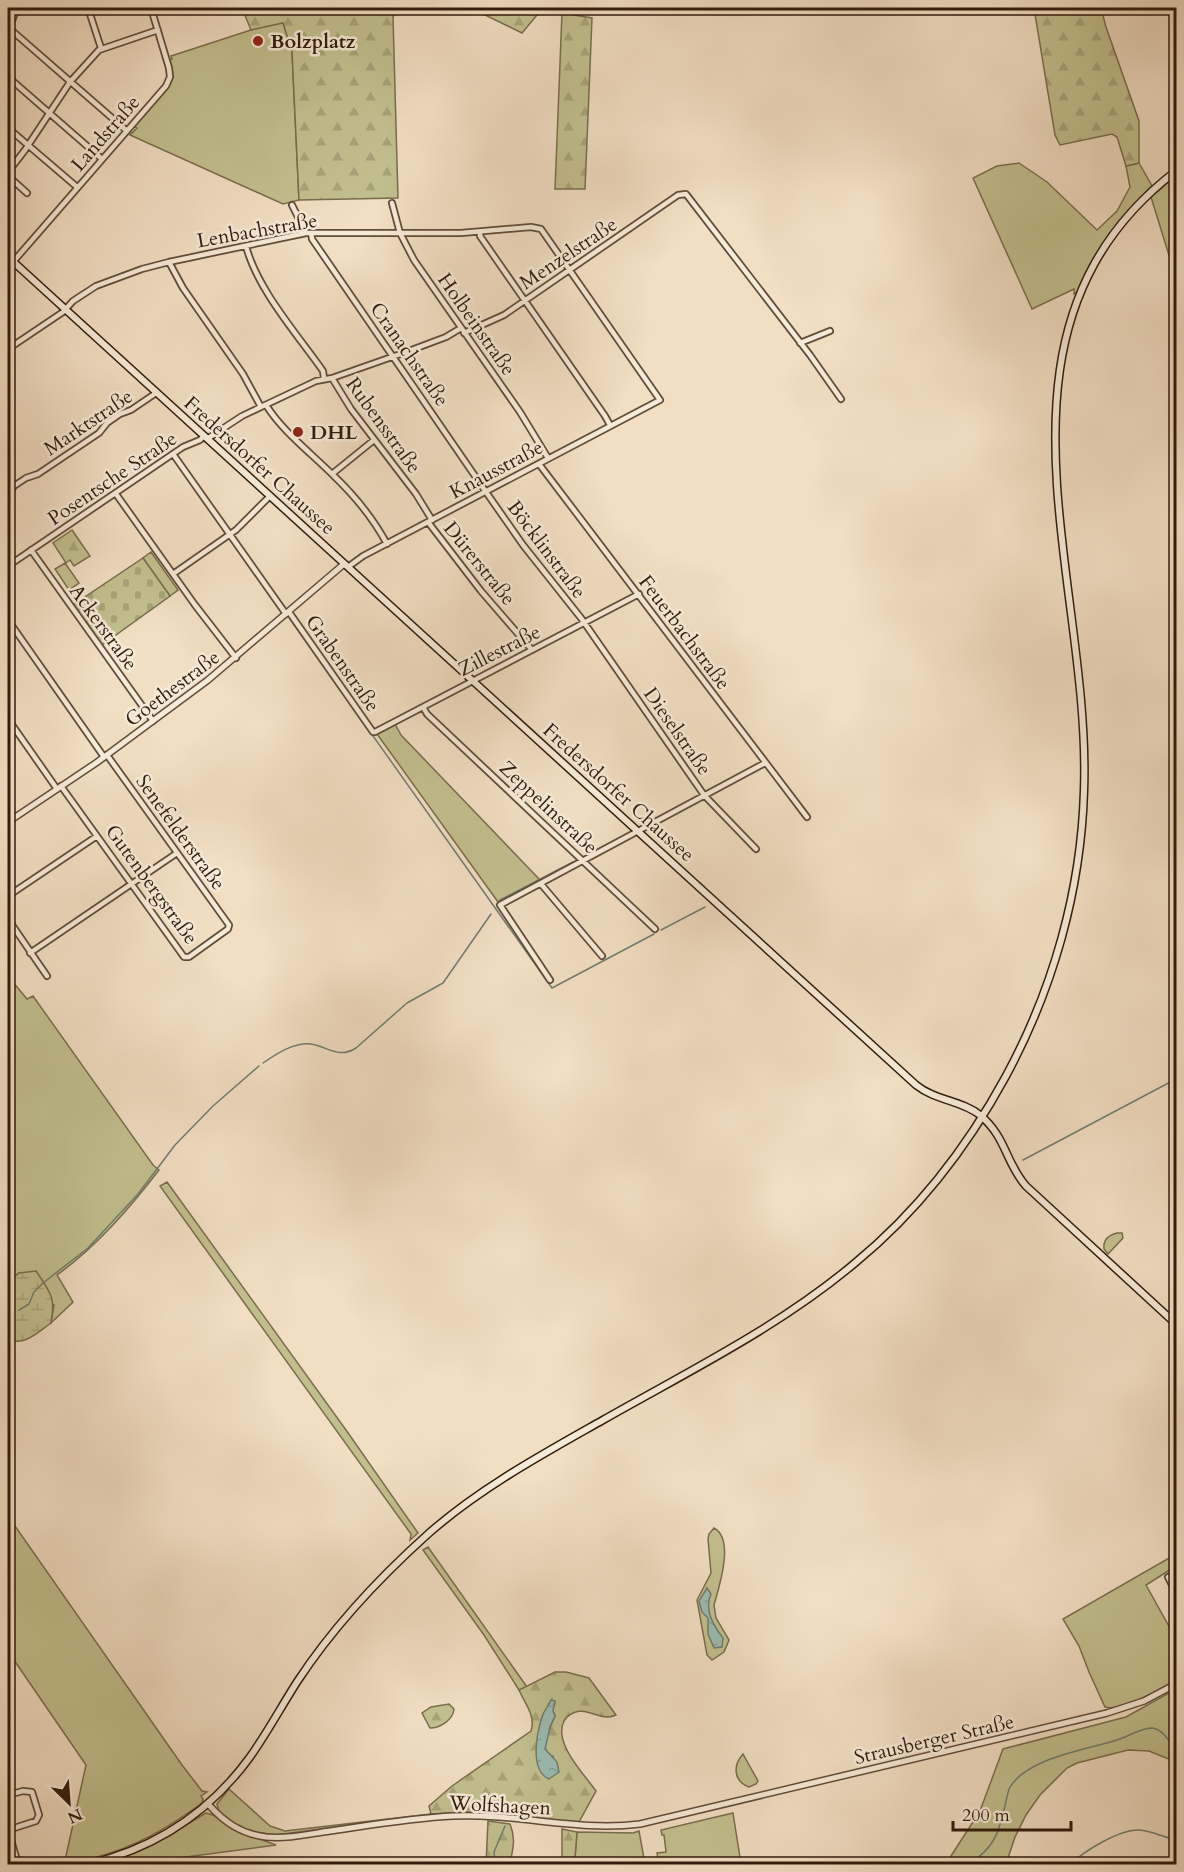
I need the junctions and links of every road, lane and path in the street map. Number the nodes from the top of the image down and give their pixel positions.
1 (17, 8) edge
2 (88, 8) edge
3 (151, 8) edge
4 (9, 30) edge
5 (158, 30) junction
6 (101, 48) junction
7 (8, 77) edge
8 (70, 82) junction
9 (49, 113) junction
10 (8, 128) edge
11 (127, 131) junction
12 (27, 145) junction
13 (102, 159) junction
14 (1176, 171) edge
15 (8, 174) edge
16 (77, 187) junction
17 (27, 193) dead end
18 (392, 203) dead end
19 (292, 205) dead end
20 (480, 232) junction
21 (308, 233) junction
22 (400, 233) junction
23 (246, 246) junction
24 (10, 260) edge
25 (169, 262) junction
26 (570, 269) junction
27 (525, 300) junction
28 (65, 309) junction
29 (463, 330) junction
30 (830, 331) dead end
31 (800, 343) junction
32 (8, 349) edge
33 (393, 356) junction
34 (332, 378) junction
35 (324, 379) junction
36 (156, 393) junction
37 (841, 399) dead end
38 (264, 406) junction
39 (610, 425) junction
40 (206, 437) junction
41 (374, 440) junction
42 (173, 454) junction
43 (548, 458) junction
44 (539, 464) junction
45 (332, 474) junction
46 (486, 492) junction
47 (8, 494) edge
48 (116, 494) junction
49 (270, 496) junction
50 (430, 521) junction
51 (230, 534) junction
52 (387, 544) junction
53 (31, 550) junction
54 (346, 565) junction
55 (8, 566) edge
56 (173, 574) junction
57 (639, 594) junction
58 (287, 613) junction
59 (8, 620) edge
60 (584, 623) junction
61 (531, 650) junction
62 (236, 658) junction
63 (472, 681) junction
64 (423, 707) junction
65 (8, 719) edge
66 (153, 721) junction
67 (374, 732) joint
68 (106, 756) junction
69 (765, 763) junction
70 (59, 788) junction
71 (704, 795) junction
72 (807, 817) dead end
73 (8, 822) edge
74 (637, 832) junction
75 (97, 836) junction
76 (756, 849) dead end
77 (177, 853) junction
78 (584, 860) junction
79 (541, 884) junction
80 (132, 885) junction
81 (8, 896) edge
82 (8, 919) edge
83 (229, 927) joint
84 (655, 929) dead end
85 (30, 952) junction
86 (602, 956) dead end
87 (46, 976) dead end
88 (550, 980) dead end
89 (982, 1117) junction
90 (1176, 1324) edge
91 (1168, 1577) dead end
92 (1176, 1593) edge
93 (1176, 1684) edge
94 (8, 1796) edge
95 (208, 1804) junction
96 (695, 1812) joint
97 (8, 1830) edge
98 (18, 1864) edge
99 (89, 1864) edge

1 - 4 street
2 - 6 street
3 - 5 street, Landstraße
4 - 8 street
5 - 6 street
5 - 11 street, Landstraße
6 - 8 street
7 - 9 street
8 - 9 street
8 - 11 street
9 - 12 street
9 - 13 street
10 - 12 street
11 - 13 street, Landstraße
12 - 15 street
12 - 16 street
13 - 16 street, Landstraße
14 - 89 main road
15 - 17 street
16 - 24 street, Landstraße
18 - 22 street, Holbeinstraße
19 - 21 street, Cranachstraße
20 - 22 street, Lenbachstraße
20 - 26 street, Lenbachstraße
20 - 27 street
21 - 22 street, Lenbachstraße
21 - 23 street, Lenbachstraße
21 - 33 street, Cranachstraße
22 - 29 street, Holbeinstraße
23 - 25 street, Lenbachstraße
23 - 35 street, Rubensstraße
24 - 28 main road, Fredersdorfer Chaussee
25 - 28 street, Lenbachstraße
25 - 38 street
26 - 27 street, Menzelstraße
26 - 31 street, Menzelstraße
26 - 39 street, Knausstraße
27 - 29 street, Menzelstraße
27 - 39 street
28 - 32 street, Lenbachstraße
28 - 36 main road, Fredersdorfer Chaussee
29 - 33 street, Menzelstraße
29 - 43 street, Holbeinstraße
30 - 31 street
31 - 37 street
33 - 34 street, Menzelstraße
33 - 46 street, Cranachstraße
34 - 35 street, Menzelstraße
34 - 41 street, Rubensstraße
35 - 38 street, Menzelstraße
36 - 40 main road, Fredersdorfer Chaussee
36 - 47 street, Marktstraße
38 - 40 street, Menzelstraße
38 - 45 street
39 - 43 street, Knausstraße
40 - 42 street, Posentsche Straße
40 - 49 main road, Fredersdorfer Chaussee
41 - 45 street
41 - 50 street, Rubensstraße
42 - 48 street, Posentsche Straße
42 - 51 street, Grabenstraße
43 - 44 street, Knausstraße
44 - 46 street, Knausstraße
44 - 57 street, Feuerbachstraße
45 - 52 street
46 - 50 street, Knausstraße
46 - 60 street, Böcklinstraße
48 - 53 street, Posentsche Straße
48 - 56 street
49 - 51 street
49 - 54 main road, Fredersdorfer Chaussee
50 - 52 street, Knausstraße
50 - 61 street, Dürerstraße
51 - 56 street
51 - 58 street, Grabenstraße
52 - 54 street, Knausstraße
53 - 55 street, Posentsche Straße
53 - 66 street, Ackerstraße
54 - 58 street, Goethestraße
54 - 63 main road, Fredersdorfer Chaussee
56 - 62 street
57 - 60 street, Zillestraße
57 - 69 street, Feuerbachstraße
58 - 62 street, Goethestraße
58 - 67 street, Grabenstraße
59 - 68 street, Senefelderstraße
60 - 61 street, Zillestraße
60 - 71 street, Dieselstraße
61 - 63 street, Zillestraße
62 - 66 street, Goethestraße
63 - 64 street, Zillestraße
63 - 74 main road, Fredersdorfer Chaussee
64 - 67 street, Zillestraße
64 - 78 street, Zeppelinstraße
65 - 70 street, Gutenbergstraße
66 - 68 street, Goethestraße
68 - 70 street, Goethestraße
68 - 77 street, Senefelderstraße
69 - 71 street
69 - 72 street, Feuerbachstraße
70 - 73 street, Goethestraße
70 - 75 street, Gutenbergstraße
71 - 74 street
71 - 76 street, Dieselstraße
74 - 78 street
74 - 89 main road, Fredersdorfer Chaussee
75 - 80 street, Gutenbergstraße
75 - 81 street
77 - 80 street
77 - 83 street, Senefelderstraße
78 - 79 street
78 - 84 street, Zeppelinstraße
79 - 86 street
79 - 88 street
80 - 83 street, Gutenbergstraße
80 - 85 street
82 - 85 street
85 - 87 street
89 - 90 main road, Fredersdorfer Chaussee
89 - 95 main road
91 - 92 street
93 - 96 street, Strausberger Straße
94 - 97 street
95 - 96 street, Wolfshagen
95 - 99 main road
97 - 98 street

